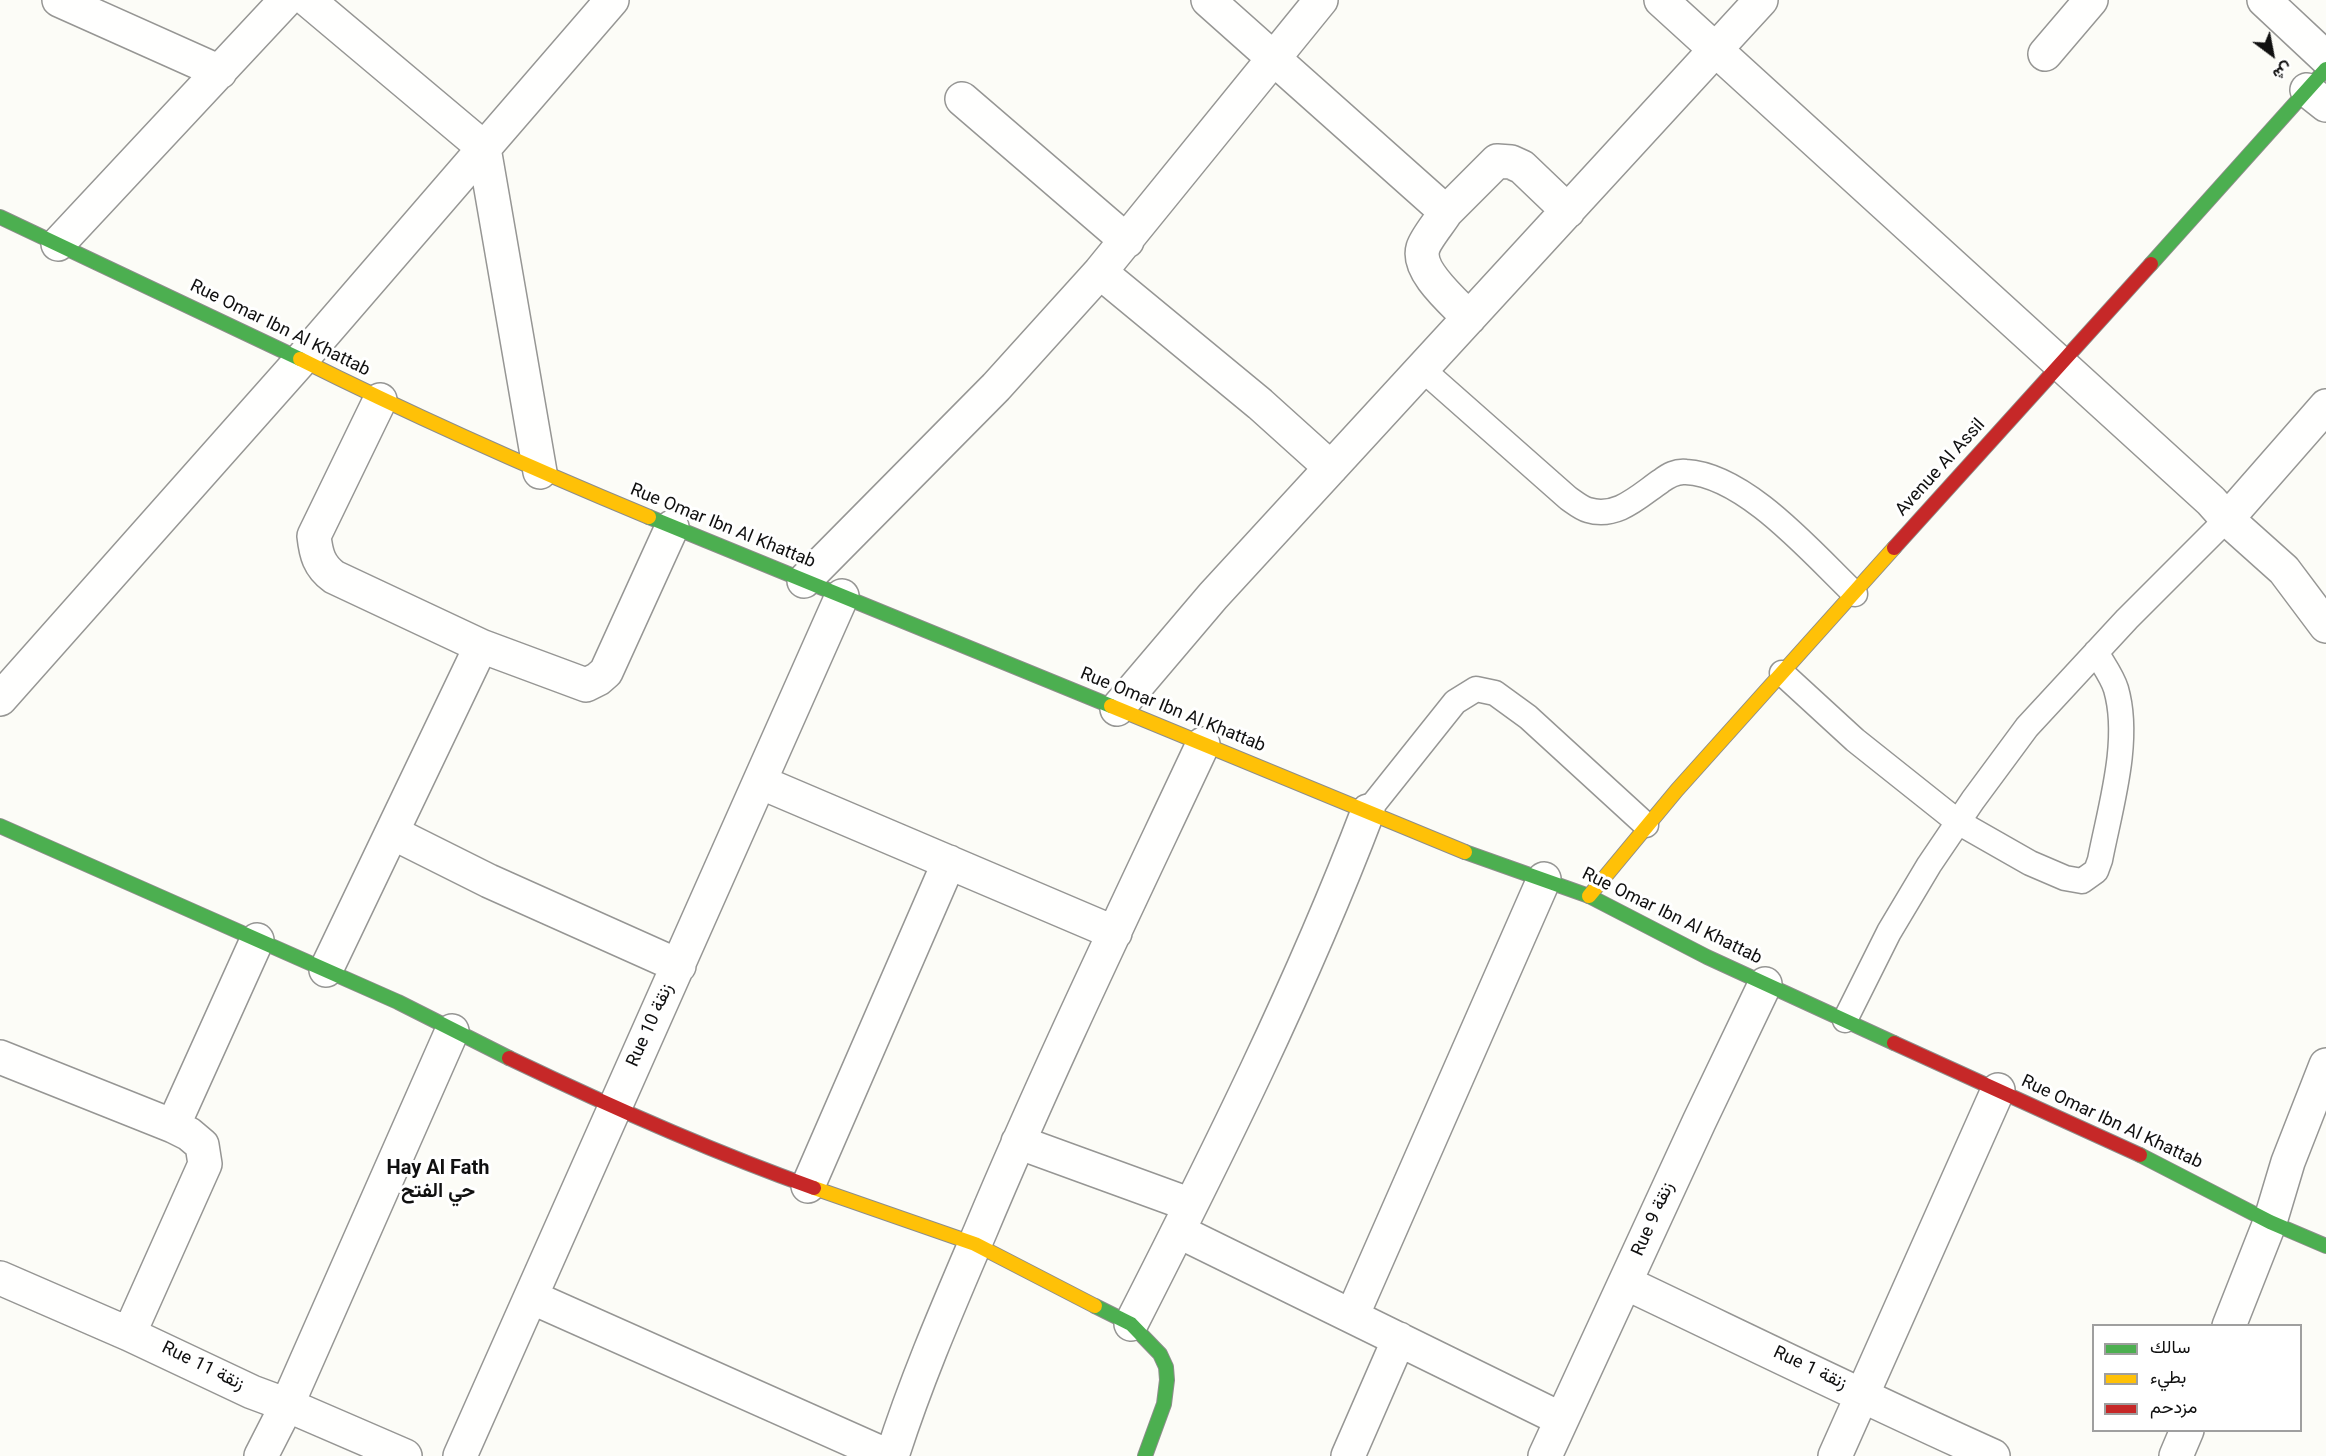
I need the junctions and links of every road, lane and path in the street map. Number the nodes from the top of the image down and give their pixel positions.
1 (59, 0) edge
2 (286, 0) edge
3 (308, 0) edge
4 (612, 0) edge
5 (1208, 0) edge
6 (1321, 0) edge
7 (1661, 0) edge
8 (1761, 0) edge
9 (2091, 0) edge
10 (2264, 0) edge
11 (1717, 48) junction
12 (2045, 54) dead end
13 (1274, 58) junction
14 (2326, 58) edge
15 (220, 72) junction
16 (2320, 88) edge
17 (962, 99) dead end
18 (484, 148) junction
19 (1568, 211) junction
20 (1446, 212) junction
21 (4, 226) edge
22 (1127, 241) junction
23 (58, 244) junction
24 (1100, 272) junction
25 (1469, 318) junction
26 (301, 360) junction
27 (2060, 365) junction
28 (1422, 369) junction
29 (380, 400) junction
30 (2326, 406) edge
31 (1331, 468) junction
32 (540, 472) junction
33 (2227, 519) junction
34 (672, 527) junction
35 (2284, 570) junction
36 (804, 581) junction
37 (2326, 585) edge
38 (1855, 594) junction
39 (842, 596) junction
40 (2326, 626) edge
41 (482, 646) junction
42 (2096, 652) junction
43 (1782, 673) junction
44 (0, 699) edge
45 (1117, 709) junction
46 (1203, 744) junction
47 (760, 782) junction
48 (1368, 812) junction
49 (1958, 822) junction
50 (1646, 825) junction
51 (0, 826) edge
52 (393, 833) junction
53 (949, 862) junction
54 (1544, 879) junction
55 (1589, 896) junction
56 (1115, 933) junction
57 (257, 940) junction
58 (679, 966) junction
59 (326, 970) junction
60 (1764, 984) junction
61 (1845, 1020) junction
62 (452, 1031) junction
63 (0, 1057) edge
64 (2326, 1065) edge
65 (1998, 1090) junction
66 (615, 1109) junction
67 (173, 1126) junction
68 (1018, 1142) junction
69 (807, 1186) junction
70 (1185, 1218) junction
71 (2270, 1222) junction
72 (975, 1244) junction
73 (2326, 1246) edge
74 (0, 1278) edge
75 (1626, 1283) junction
76 (531, 1297) junction
77 (1352, 1316) junction
78 (1131, 1324) junction
79 (2230, 1324) edge
80 (129, 1334) junction
81 (1399, 1339) junction
82 (1862, 1394) junction
83 (287, 1405) junction
84 (1561, 1419) junction
85 (2187, 1432) edge
86 (261, 1456) edge
87 (405, 1456) edge
88 (460, 1456) edge
89 (890, 1456) edge
90 (1145, 1456) edge
91 (1348, 1456) edge
92 (1545, 1456) edge
93 (1835, 1456) edge
94 (1993, 1456) edge
95 (2176, 1456) edge

1 - 15 street
2 - 15 street
3 - 18 street
4 - 18 street
5 - 13 street
6 - 13 street
7 - 11 street
8 - 11 street
9 - 12 street
10 - 14 street
11 - 19 street
11 - 27 street
13 - 20 street
13 - 22 street
15 - 23 street
16 - 27 street, Avenue Al Assil
17 - 22 street
18 - 26 street
18 - 32 street
19 - 20 street
19 - 25 street
20 - 25 street
21 - 23 street, Rue Omar Ibn Al Khattab
22 - 24 street
23 - 26 street, Rue Omar Ibn Al Khattab
24 - 31 street
24 - 36 street
25 - 28 street
26 - 29 street, Rue Omar Ibn Al Khattab
26 - 44 street
27 - 33 street
27 - 38 street, Avenue Al Assil
28 - 31 street
28 - 38 lane
29 - 32 street, Rue Omar Ibn Al Khattab
29 - 41 street
30 - 33 street
31 - 45 street
32 - 34 street, Rue Omar Ibn Al Khattab
33 - 35 street
33 - 42 lane
34 - 36 street, Rue Omar Ibn Al Khattab
34 - 41 street
35 - 37 street
35 - 40 street
36 - 39 street, Rue Omar Ibn Al Khattab
38 - 43 street, Avenue Al Assil
39 - 45 street, Rue Omar Ibn Al Khattab
39 - 47 street, Rue 10 زنقة
41 - 52 street
42 - 49 lane
42 - 49 lane
43 - 49 lane
43 - 50 street, Avenue Al Assil
45 - 46 street, Rue Omar Ibn Al Khattab
46 - 48 street, Rue Omar Ibn Al Khattab
46 - 56 street
47 - 53 street
47 - 58 street, Rue 10 زنقة
48 - 50 lane
48 - 54 street, Rue Omar Ibn Al Khattab
48 - 70 street
49 - 61 lane
50 - 55 street, Avenue Al Assil
51 - 57 street
52 - 58 street
52 - 59 street
53 - 56 street
53 - 69 street
54 - 55 street, Rue Omar Ibn Al Khattab
54 - 77 street
55 - 60 street, Rue Omar Ibn Al Khattab
56 - 68 street
57 - 59 street
57 - 67 street
58 - 66 street, Rue 10 زنقة
59 - 62 street
60 - 61 street, Rue Omar Ibn Al Khattab
60 - 75 street, Rue 9 زنقة
61 - 65 street, Rue Omar Ibn Al Khattab
62 - 66 street
62 - 83 street
63 - 67 street
64 - 71 street
65 - 71 street, Rue Omar Ibn Al Khattab
65 - 82 street
66 - 69 street
66 - 76 street, Rue 10 زنقة
67 - 80 street
68 - 70 street
68 - 72 street
69 - 72 street
70 - 77 street
70 - 78 street
71 - 73 street, Rue Omar Ibn Al Khattab
71 - 79 street
72 - 78 street
72 - 89 street
74 - 80 street, Rue 11 زنقة
75 - 82 street, Rue 1 زنقة
75 - 84 street, Rue 9 زنقة
76 - 88 street, Rue 10 زنقة
76 - 89 street
77 - 81 street
78 - 90 street
80 - 83 street, Rue 11 زنقة
81 - 84 street
81 - 91 street
82 - 93 street
82 - 94 street, Rue 1 زنقة
83 - 86 street
83 - 87 street, Rue 11 زنقة
84 - 92 street, Rue 9 زنقة
85 - 95 street

